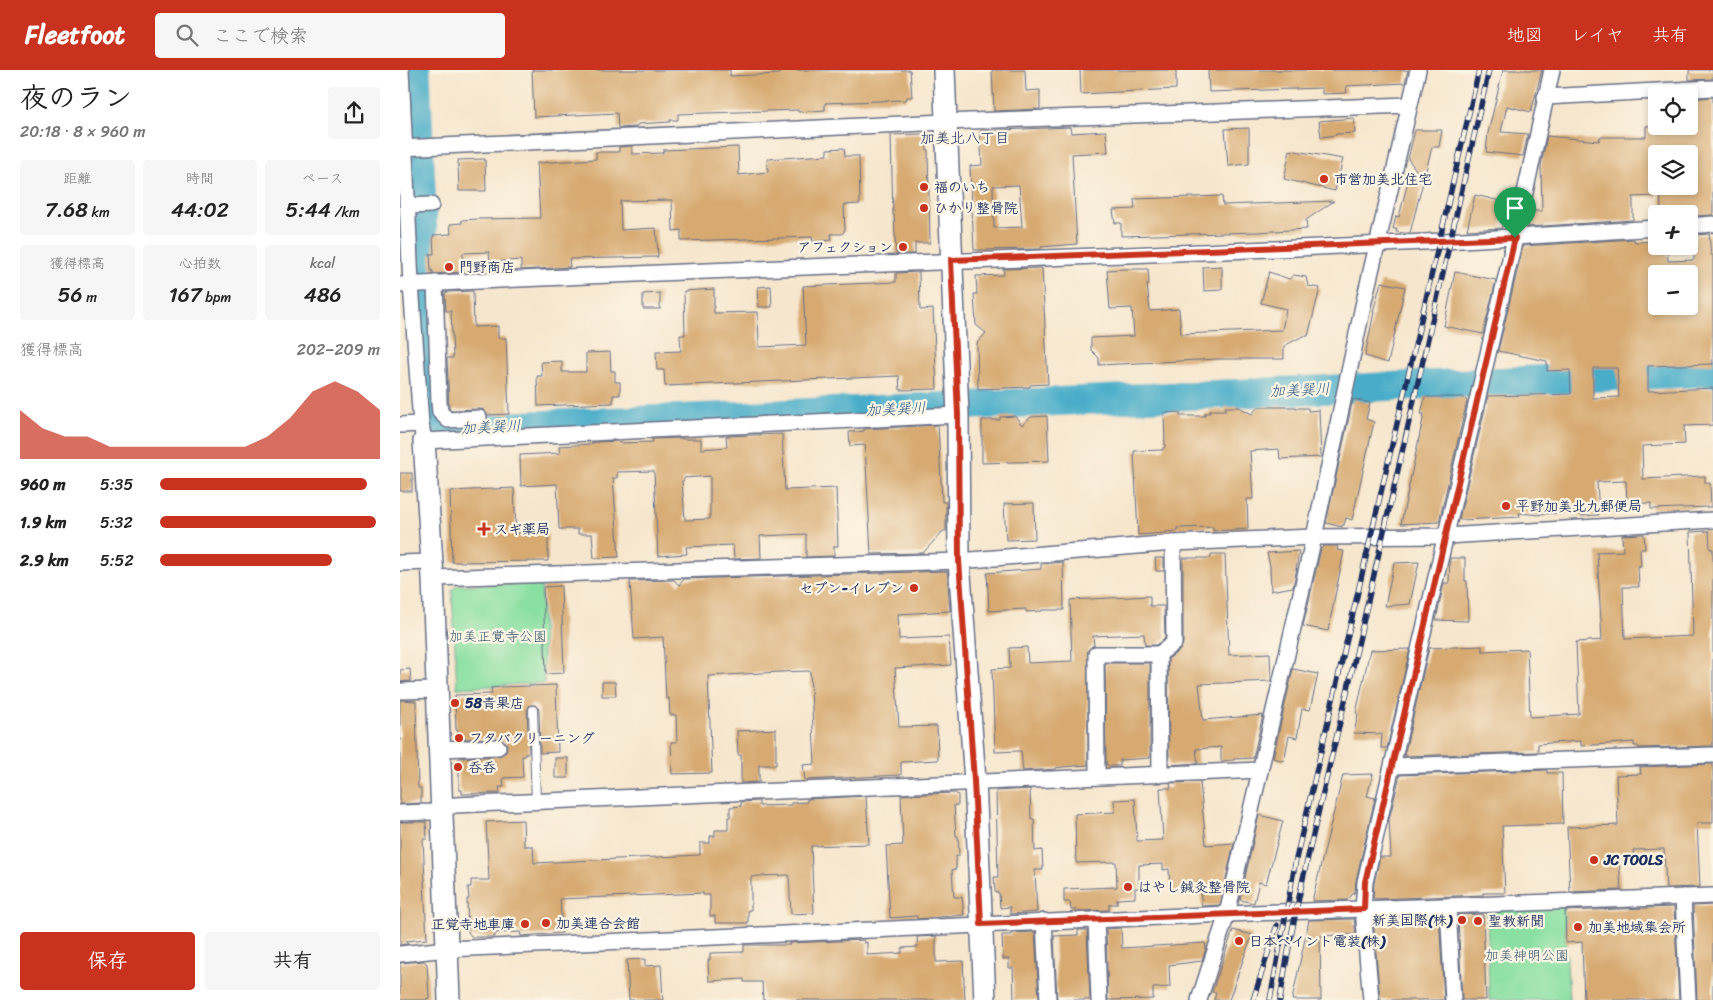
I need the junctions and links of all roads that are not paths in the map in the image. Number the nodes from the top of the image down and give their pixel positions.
1 (401, 70) edge
2 (944, 70) edge
3 (1418, 70) edge
4 (1552, 70) edge
5 (1713, 88) edge
6 (1545, 97) junction
7 (1409, 105) junction
8 (945, 122) junction
9 (411, 148) edge
10 (1713, 224) edge
11 (1698, 225) edge
12 (1648, 229) edge
13 (1515, 238) junction
14 (1378, 244) junction
15 (951, 260) junction
16 (419, 284) edge
17 (429, 373) junction
18 (430, 403) junction
19 (957, 409) junction
20 (478, 418) dead end
21 (400, 424) edge
22 (423, 432) junction
23 (1713, 520) edge
24 (1446, 536) junction
25 (1314, 537) junction
26 (1173, 543) junction
27 (959, 560) junction
28 (400, 563) edge
29 (432, 570) junction
30 (1159, 654) junction
31 (436, 690) junction
32 (400, 691) edge
33 (533, 710) dead end
34 (498, 747) dead end
35 (439, 749) junction
36 (1713, 755) edge
37 (1393, 766) junction
38 (1260, 770) junction
39 (1160, 774) junction
40 (1098, 776) junction
41 (974, 781) junction
42 (536, 801) junction
43 (441, 808) junction
44 (400, 813) edge
45 (1713, 896) edge
46 (1683, 897) junction
47 (1448, 906) junction
48 (1364, 909) junction
49 (1227, 914) junction
50 (1096, 919) junction
51 (1044, 921) junction
52 (981, 924) junction
53 (447, 949) junction
54 (400, 954) edge
55 (449, 1000) edge
56 (985, 1000) edge
57 (1048, 1000) edge
58 (1099, 1000) edge
59 (1199, 1000) edge
60 (1370, 1000) edge
61 (1453, 1000) edge
62 (1688, 1000) edge

1 - 9 street
2 - 8 street
3 - 7 street
4 - 6 street
5 - 6 street
6 - 13 street
7 - 8 street
7 - 14 street
8 - 9 street
8 - 15 street
9 - 16 street
10 - 11 street
12 - 13 street
13 - 14 street
13 - 24 street
14 - 15 street
14 - 25 street
15 - 16 street
15 - 19 street
16 - 17 street
16 - 17 street
17 - 18 street
17 - 18 street
18 - 20 street
18 - 22 street
19 - 22 street
19 - 27 street
21 - 22 street
22 - 29 street
23 - 24 street
24 - 25 street
24 - 37 street
25 - 26 street
25 - 38 street
26 - 27 street
26 - 30 street
27 - 29 street
27 - 41 street
28 - 29 street
29 - 31 street
30 - 39 street
30 - 40 street
31 - 32 street
31 - 35 street
33 - 42 lane
34 - 35 street
35 - 43 street
36 - 37 street
37 - 48 street
38 - 39 street
38 - 49 street
39 - 40 street
40 - 41 street
41 - 42 street
41 - 52 street
42 - 43 street
43 - 44 street
43 - 53 street
45 - 46 street
46 - 47 street
46 - 62 street
47 - 48 street
47 - 61 street
48 - 49 street
48 - 60 street
49 - 50 street
49 - 59 street
50 - 51 street
50 - 58 street
51 - 52 street
51 - 57 street
52 - 53 street
52 - 56 street
53 - 54 street
53 - 55 street

